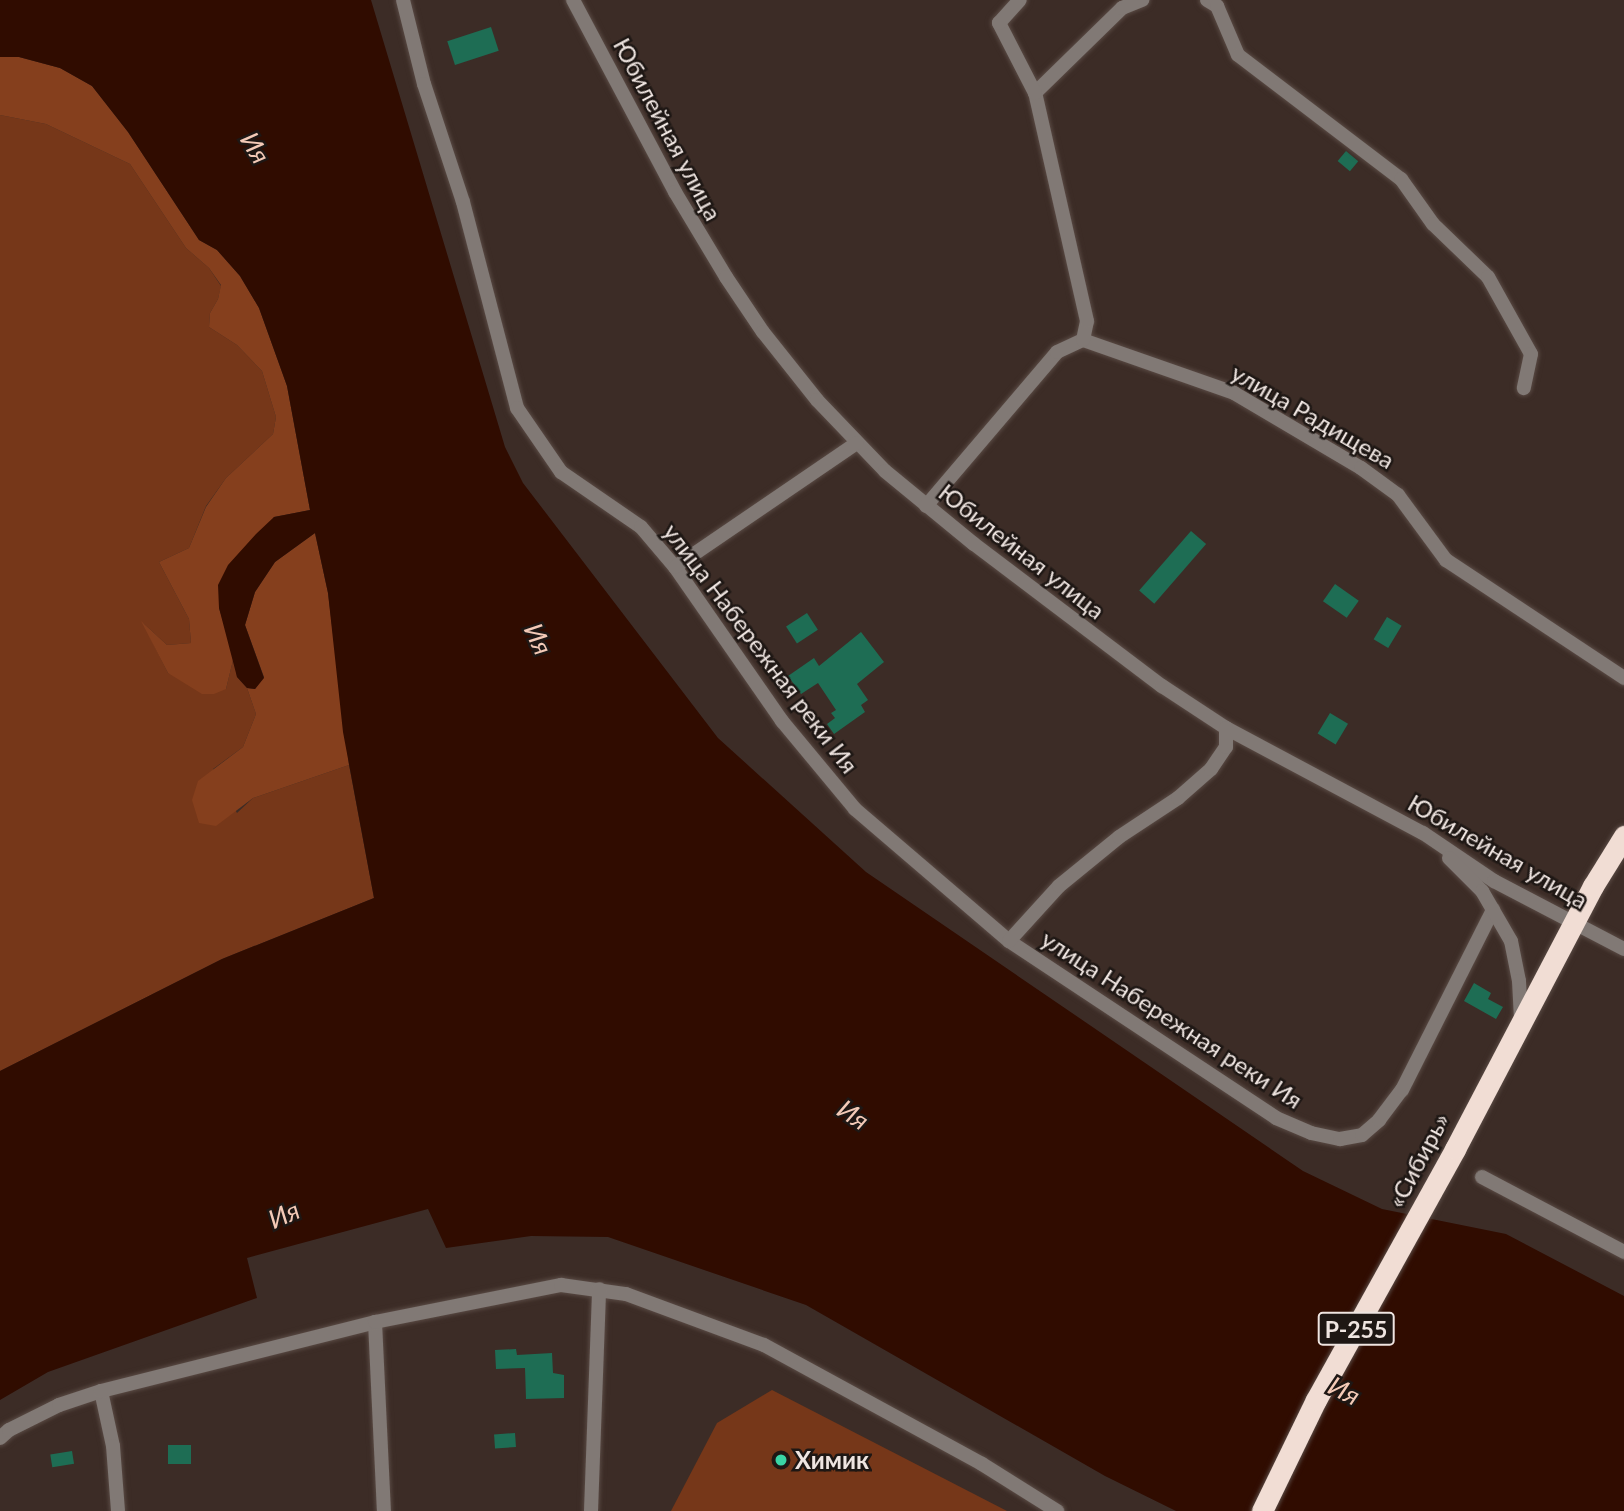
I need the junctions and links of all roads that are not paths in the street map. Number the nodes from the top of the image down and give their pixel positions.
1 (403, 0) edge
2 (573, 0) edge
3 (1020, 0) edge
4 (1142, 0) edge
5 (1208, 0) edge
6 (1035, 93) junction
7 (1083, 340) junction
8 (1524, 388) dead end
9 (857, 443) junction
10 (926, 506) junction
11 (675, 567) junction
12 (1624, 678) edge
13 (1226, 727) junction
14 (1423, 832) junction
15 (1624, 836) edge
16 (1493, 910) junction
17 (1575, 921) junction
18 (1009, 941) junction
19 (1624, 949) edge
20 (1521, 1020) junction
21 (1482, 1177) dead end
22 (1624, 1252) edge
23 (599, 1289) junction
24 (375, 1322) junction
25 (101, 1391) junction
26 (0, 1438) edge
27 (118, 1511) edge
28 (384, 1511) edge
29 (591, 1511) edge
30 (1057, 1511) edge
31 (1262, 1511) edge

1 - 11 street, улица Набережная реки Ия
2 - 9 street, Юбилейная улица
3 - 6 street
4 - 6 street
5 - 8 street
6 - 7 street
7 - 10 street
7 - 12 street, улица Радищева
9 - 10 street, Юбилейная улица
9 - 11 street
10 - 13 street, Юбилейная улица
11 - 18 street, улица Набережная реки Ия
13 - 14 street, Юбилейная улица
13 - 18 street
14 - 16 street
14 - 17 street, Юбилейная улица
15 - 17 highway, «Сибирь» / Р-255
16 - 18 street, улица Набережная реки Ия
16 - 20 street
17 - 19 street, Юбилейная улица
17 - 20 highway, «Сибирь» / Р-255
20 - 31 highway, «Сибирь» / Р-255
21 - 22 street
23 - 24 street
23 - 29 street
23 - 30 street
24 - 25 street
24 - 28 street
25 - 26 street
25 - 27 street

